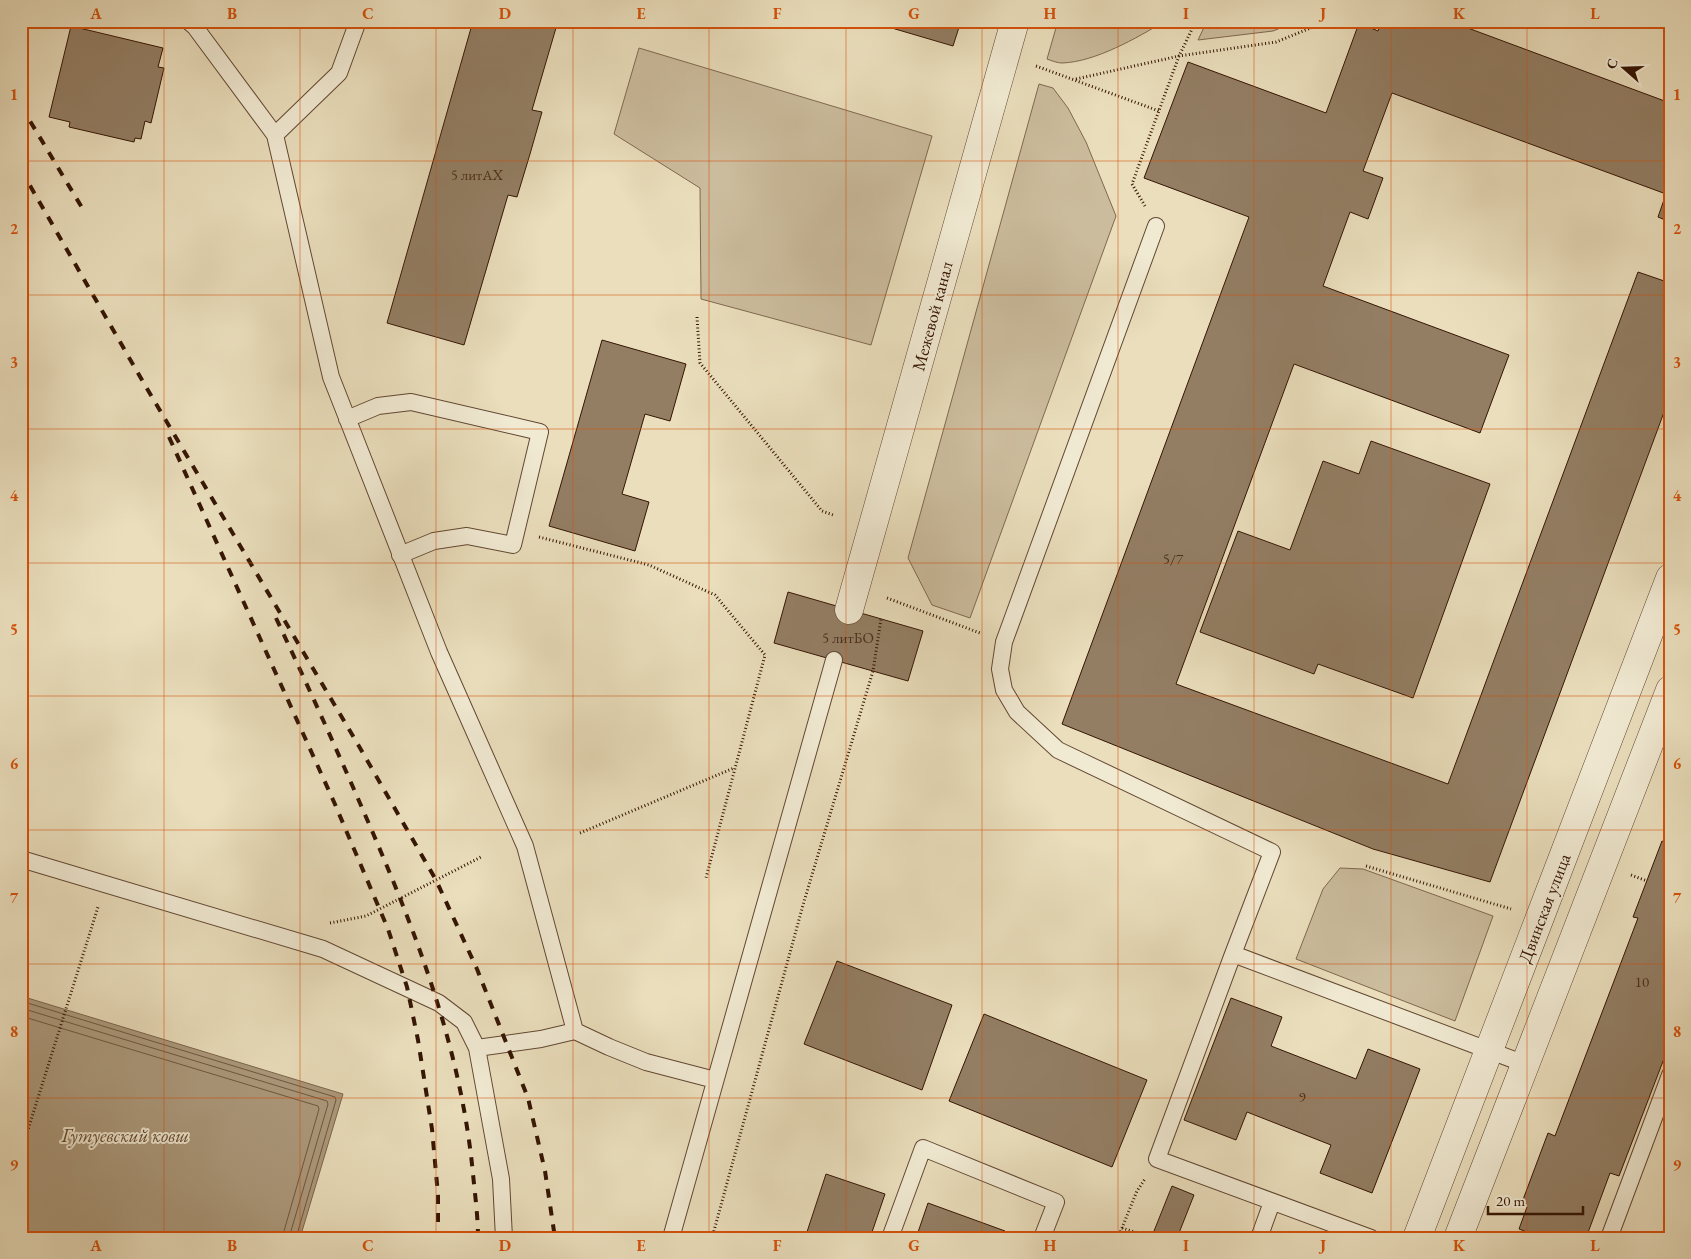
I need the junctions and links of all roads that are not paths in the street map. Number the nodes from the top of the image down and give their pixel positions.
1 (188, 21) edge
2 (358, 21) edge
3 (1015, 21) edge
4 (275, 135) junction
5 (1156, 226) road end
6 (347, 419) junction
7 (400, 555) junction
8 (1670, 578) edge
9 (849, 610) dead end
10 (834, 660) dead end
11 (1670, 690) edge
12 (21, 859) edge
13 (1233, 954) junction
14 (575, 1031) junction
15 (477, 1048) junction
16 (1489, 1051) junction
17 (1525, 1064) junction
18 (1670, 1075) edge
19 (715, 1080) junction
20 (1272, 1202) junction
21 (504, 1238) edge
22 (671, 1238) edge
23 (890, 1238) edge
24 (1042, 1238) edge
25 (1259, 1238) edge
26 (1371, 1238) edge
27 (1417, 1238) edge
28 (1458, 1238) edge
29 (1609, 1238) edge

1 - 4 lane
2 - 4 lane
3 - 9 street, Межевой канал
4 - 6 lane
5 - 13 lane
6 - 7 lane
6 - 7 lane
7 - 14 lane
8 - 16 street, Двинская улица
10 - 19 lane
11 - 17 street
12 - 15 lane
13 - 16 lane
13 - 20 lane
14 - 15 lane
14 - 19 lane
15 - 21 lane
16 - 17 lane
16 - 27 street, Двинская улица
17 - 28 street
18 - 29 lane
19 - 22 lane
20 - 25 lane
20 - 26 lane
23 - 24 lane

